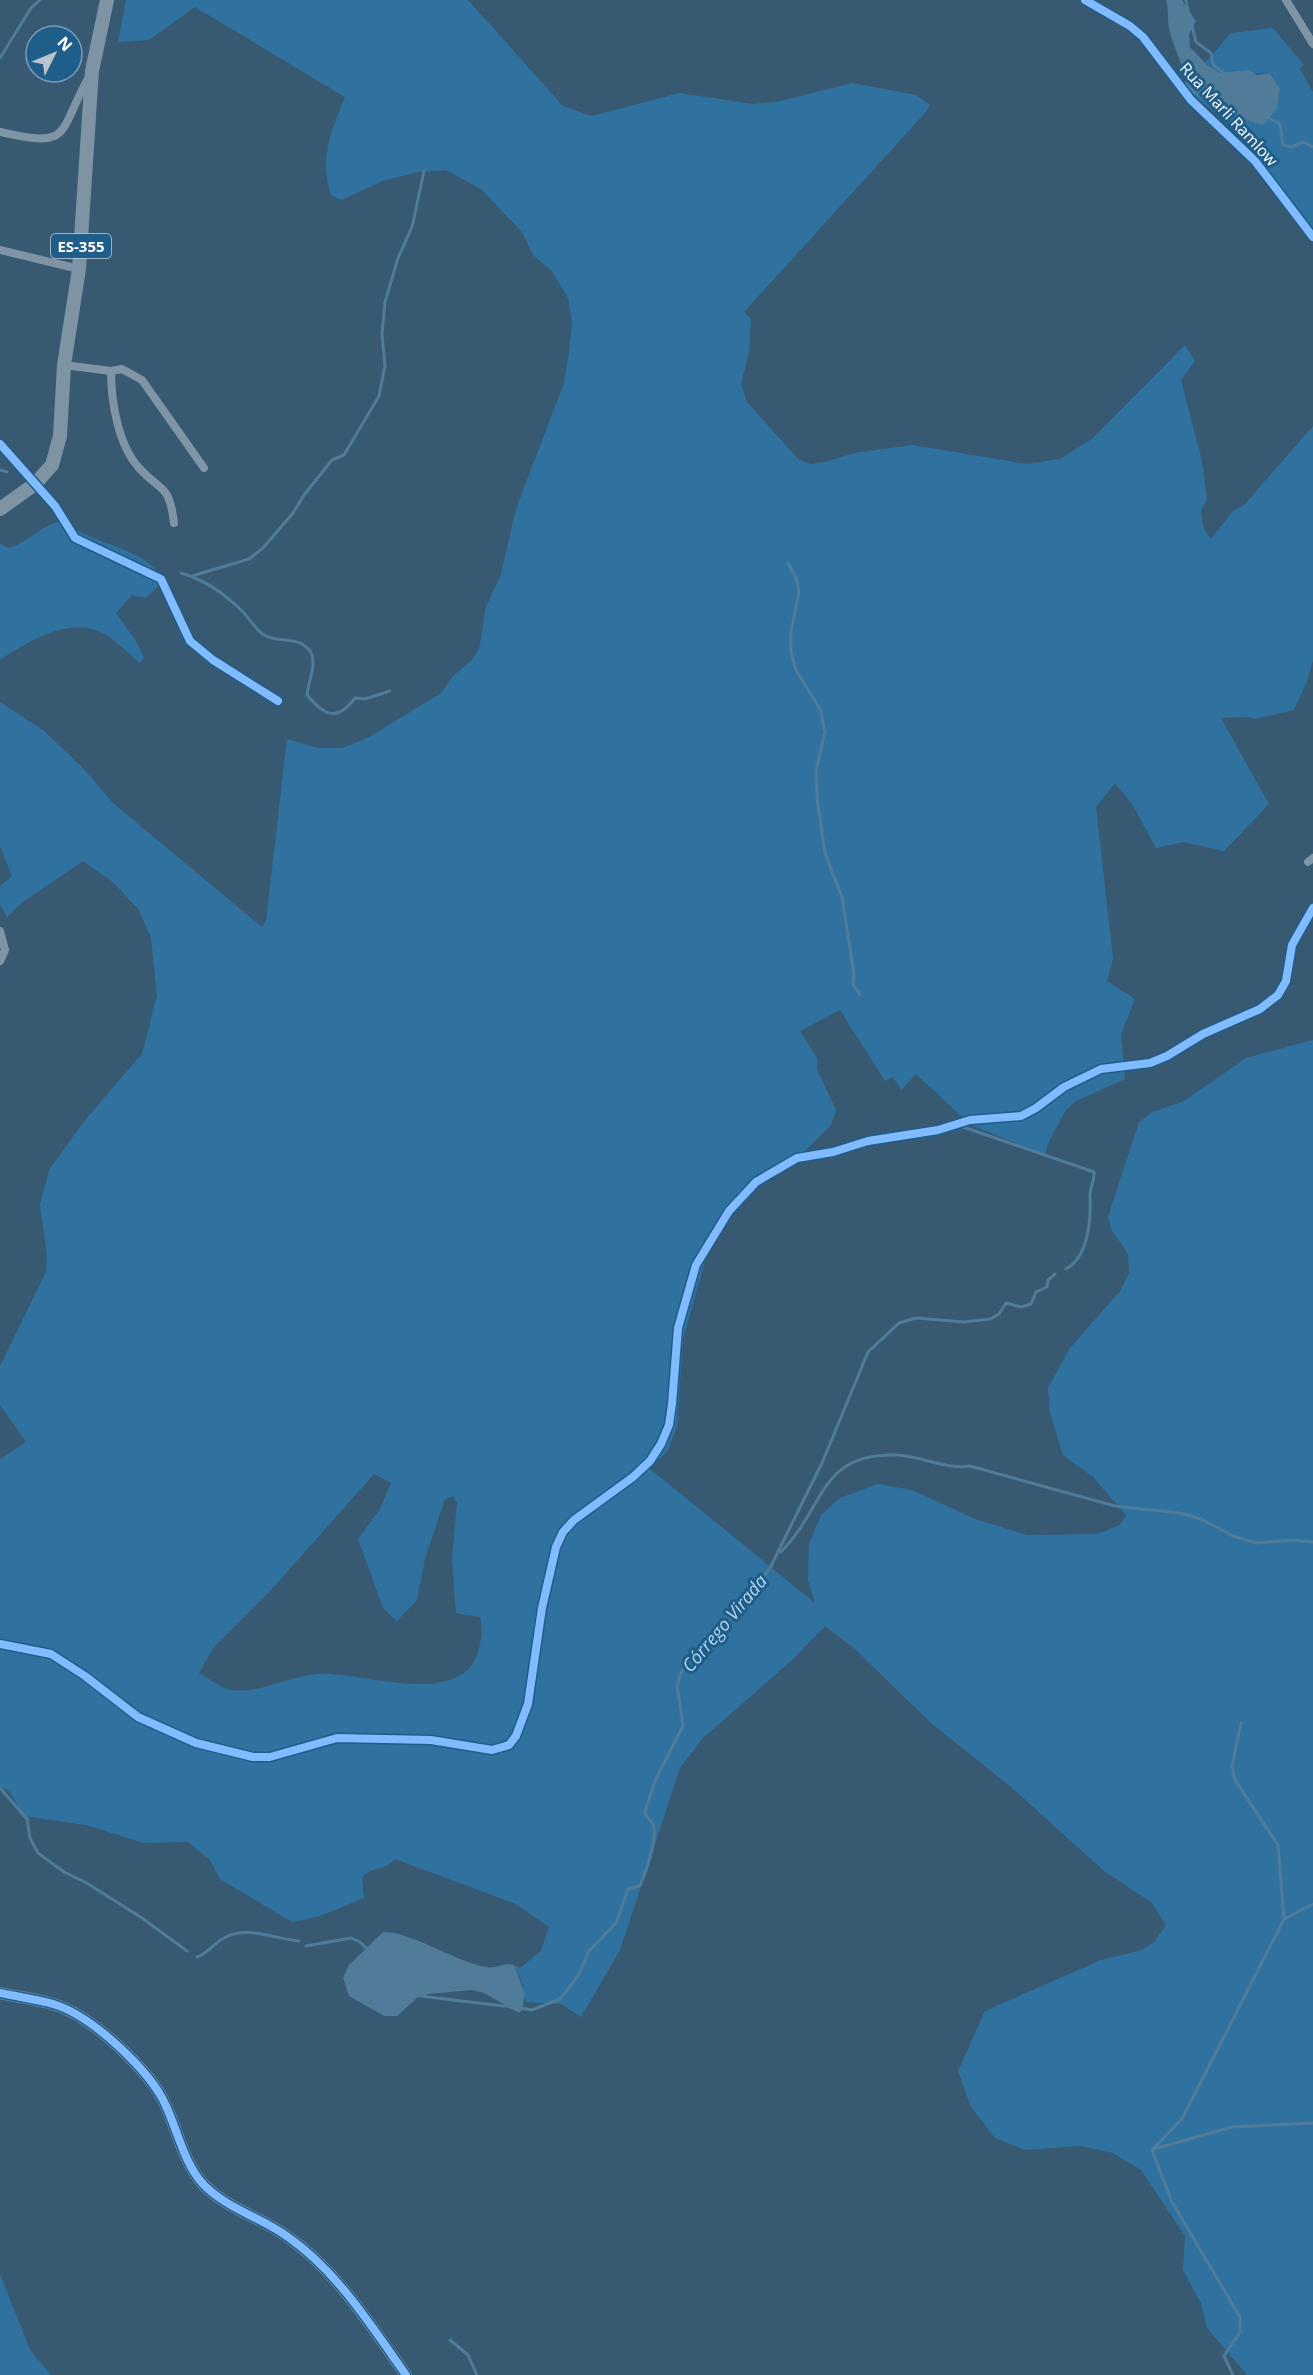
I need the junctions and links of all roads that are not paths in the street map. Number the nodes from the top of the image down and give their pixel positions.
1 (107, 0) edge
2 (1085, 0) edge
3 (1286, 0) edge
4 (1313, 44) edge
5 (92, 71) junction
6 (0, 132) edge
7 (1313, 237) edge
8 (0, 250) edge
9 (79, 269) junction
10 (64, 365) junction
11 (111, 371) junction
12 (0, 444) edge
13 (204, 468) dead end
14 (35, 484) junction
15 (0, 509) edge
16 (174, 524) dead end
17 (278, 701) dead end
18 (1313, 908) edge
19 (0, 931) edge
20 (0, 961) edge
21 (0, 1644) edge
22 (0, 1993) edge
23 (406, 2375) edge

1 - 5 main road, ES-355
2 - 7 street, Rua Marli Ramlow
3 - 4 street
5 - 6 street
5 - 9 main road, ES-355
8 - 9 street
9 - 10 main road, ES-355
10 - 11 street
10 - 14 main road, ES-355
11 - 13 street
11 - 16 street
12 - 14 street
14 - 15 main road, ES-355
14 - 17 street
18 - 21 street
19 - 20 street
22 - 23 street

